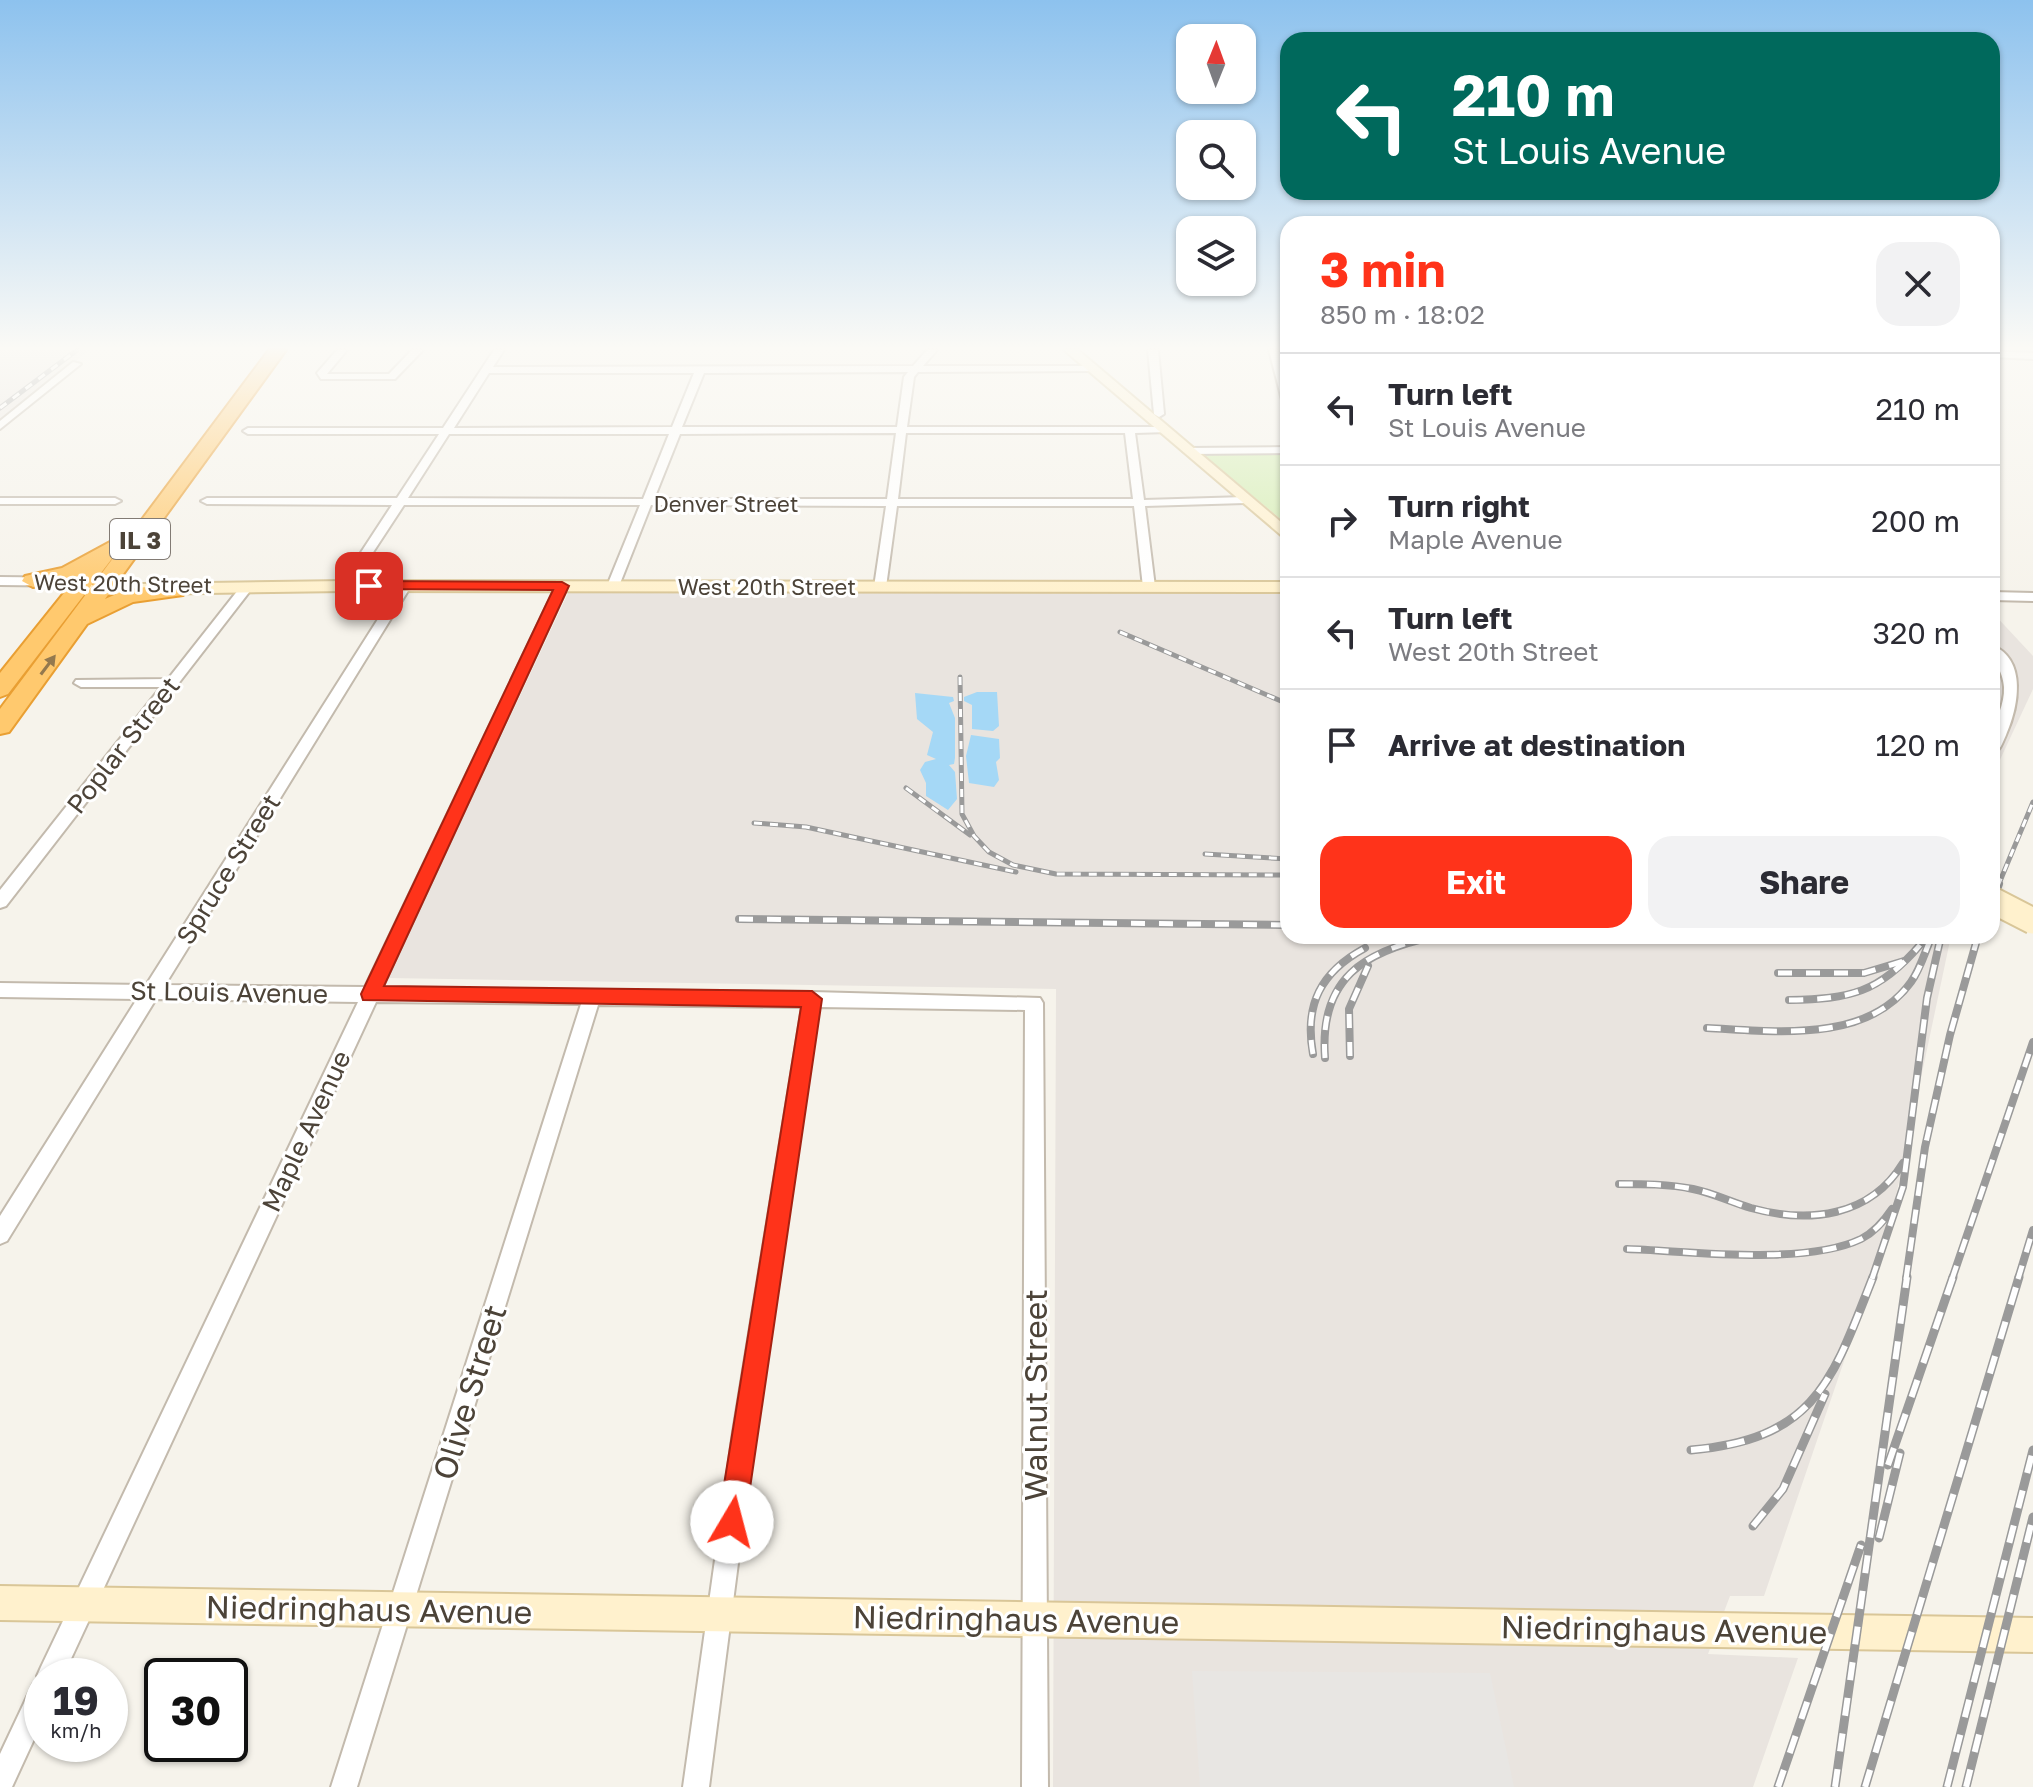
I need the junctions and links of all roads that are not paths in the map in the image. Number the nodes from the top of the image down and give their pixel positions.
1 (197, 433) edge
2 (215, 433) edge
3 (445, 433) edge
4 (674, 433) edge
5 (901, 433) edge
6 (1130, 433) edge
7 (1168, 433) edge
8 (1280, 450) edge
9 (1188, 451) junction
10 (1245, 500) junction
11 (0, 501) edge
12 (115, 501) dead end
13 (207, 501) dead end
14 (400, 502) junction
15 (646, 502) junction
16 (892, 503) junction
17 (1139, 503) junction
18 (1280, 529) edge
19 (133, 549) junction
20 (106, 553) junction
21 (0, 581) edge
22 (37, 586) junction
23 (94, 586) junction
24 (178, 586) junction
25 (345, 586) junction
26 (405, 586) junction
27 (562, 586) junction
28 (613, 586) junction
29 (880, 587) junction
30 (1149, 587) junction
31 (1280, 587) edge
32 (246, 588) junction
33 (0, 590) edge
34 (2000, 596) edge
35 (2033, 597) edge
36 (75, 628) junction
37 (48, 629) junction
38 (2000, 662) edge
39 (81, 683) dead end
40 (170, 683) junction
41 (0, 689) edge
42 (0, 726) edge
43 (2000, 732) edge
44 (0, 902) edge
45 (2000, 904) edge
46 (2033, 921) edge
47 (0, 990) edge
48 (151, 992) junction
49 (370, 994) junction
50 (592, 997) junction
51 (812, 999) junction
52 (1034, 1003) joint
53 (0, 1234) edge
54 (0, 1603) edge
55 (83, 1605) junction
56 (400, 1609) junction
57 (719, 1614) junction
58 (1035, 1620) junction
59 (2033, 1635) edge
60 (58, 1658) edge
61 (24, 1732) edge
62 (0, 1783) edge
63 (344, 1787) edge
64 (696, 1787) edge
65 (1035, 1787) edge

1 - 20 highway, IL 3
2 - 19 highway, IL 3
3 - 14 street
4 - 15 street
5 - 16 street
6 - 17 street
7 - 9 street
8 - 9 street
9 - 10 street
10 - 17 street, Denver Street
10 - 18 street
11 - 12 street
13 - 14 street, Denver Street
14 - 15 street, Denver Street
14 - 25 street
15 - 16 street, Denver Street
15 - 28 street
16 - 17 street, Denver Street
16 - 29 street
17 - 30 street
19 - 23 highway, IL 3
19 - 24 highway
20 - 22 highway
20 - 23 highway, IL 3
21 - 22 street, West 20th Street
22 - 23 street, West 20th Street
22 - 33 street, West 20th Street
22 - 37 highway
23 - 24 street, West 20th Street
23 - 36 highway, IL 3
23 - 37 highway, IL 3
24 - 32 street, West 20th Street
24 - 36 highway
25 - 26 street, West 20th Street
25 - 32 street, West 20th Street
26 - 27 street, West 20th Street
26 - 48 street, Spruce Street
27 - 28 street, West 20th Street
27 - 49 street, Maple Avenue
28 - 29 street, West 20th Street
29 - 30 street, West 20th Street
30 - 31 street, West 20th Street
32 - 40 street, Poplar Street
34 - 35 street
42 -> 36 highway, IL 3
37 - 41 highway, IL 3
38 - 43 street
39 - 40 street
40 - 44 street, Poplar Street
45 - 46 street, bridge
47 - 48 street, St Louis Avenue
48 - 49 street, St Louis Avenue
48 - 53 street, Spruce Street
49 - 50 street, St Louis Avenue
49 - 55 street, Maple Avenue
50 - 51 street, St Louis Avenue
50 - 56 street, Olive Street
51 - 52 street, St Louis Avenue
51 - 57 street
52 - 58 street, Walnut Street
54 - 55 street, Niedringhaus Avenue
55 - 56 street, Niedringhaus Avenue
55 - 60 street, Maple Avenue
56 - 57 street, Niedringhaus Avenue
56 - 63 street, Olive Street
57 - 58 street, Niedringhaus Avenue
57 - 64 street
58 - 59 street, Niedringhaus Avenue
58 - 65 street, Walnut Street
61 - 62 street

